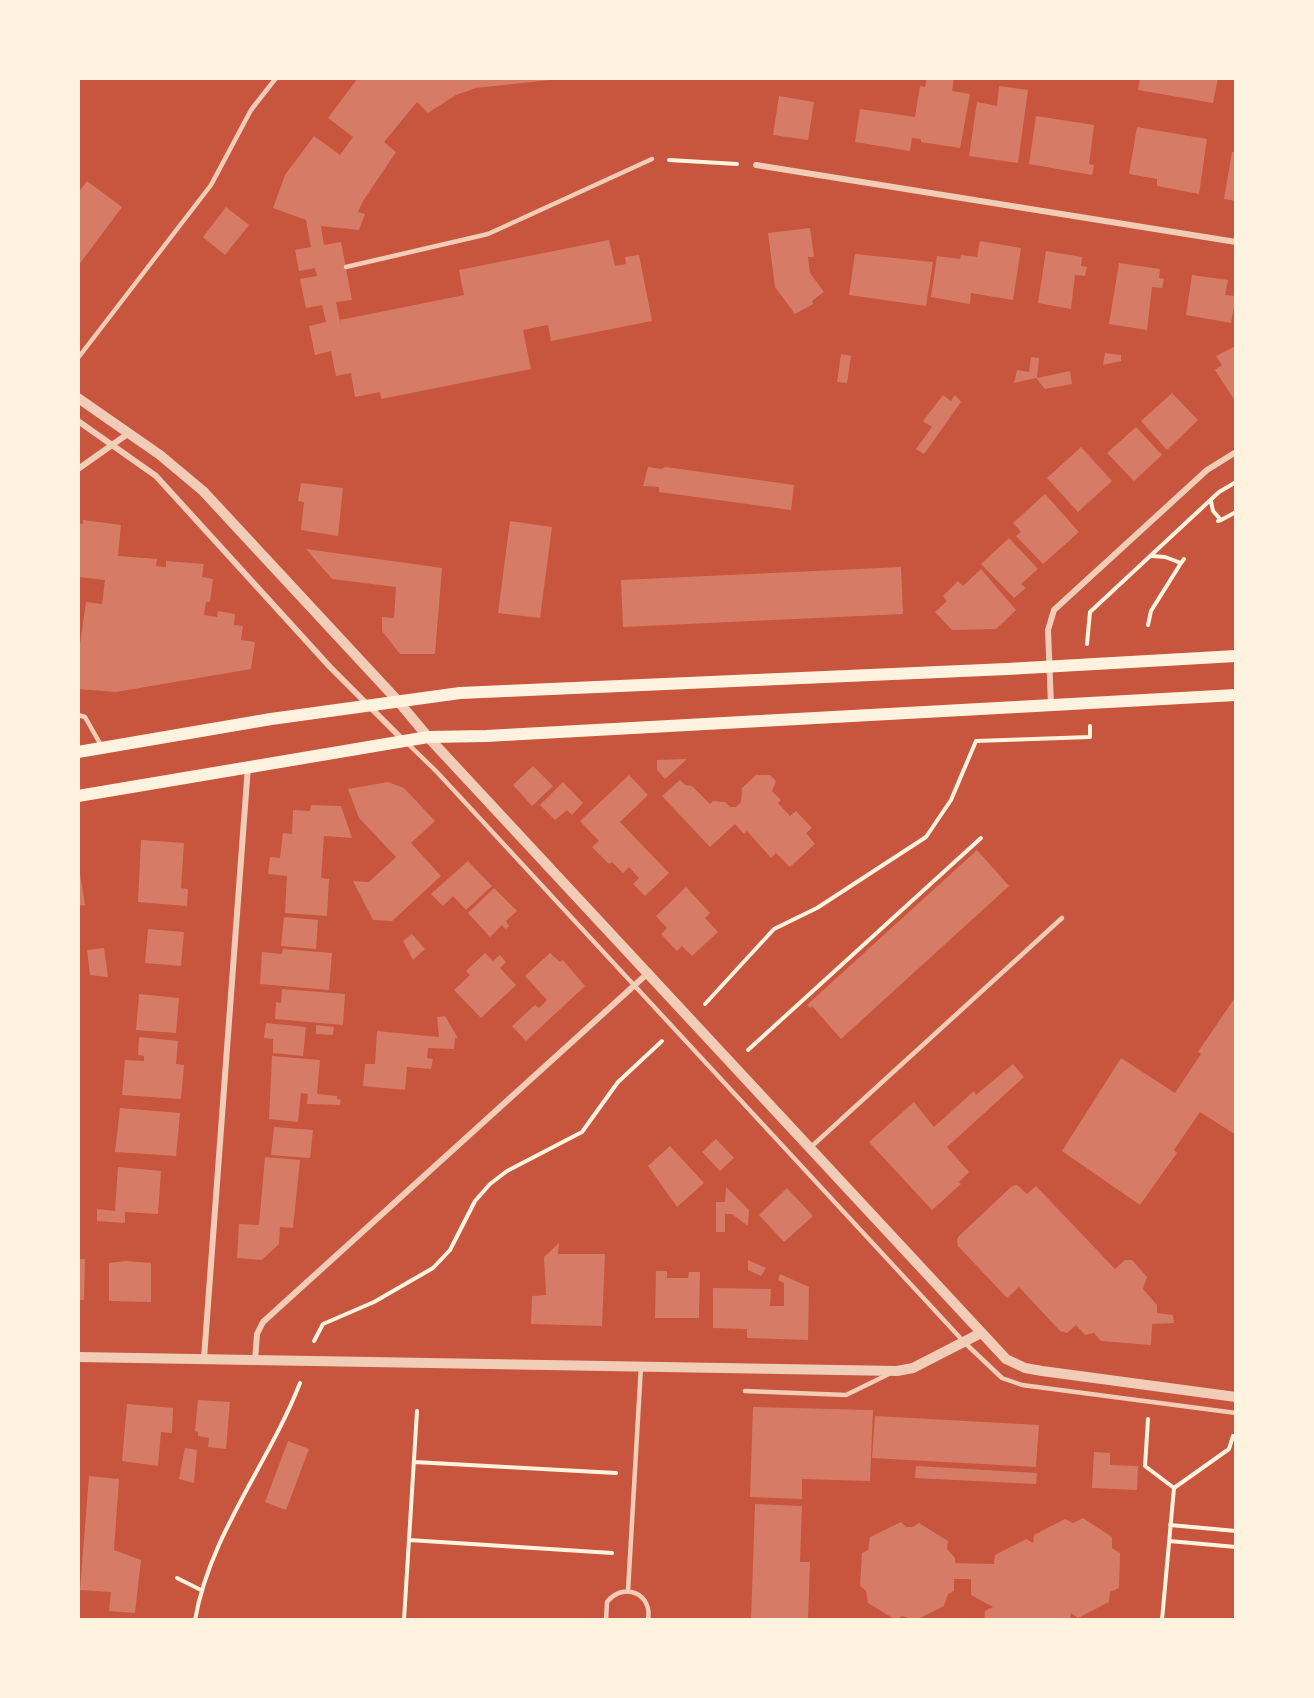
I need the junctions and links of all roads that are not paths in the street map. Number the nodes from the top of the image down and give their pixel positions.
1 (276, 78) edge
2 (652, 159) road end
3 (756, 165) road end
4 (1236, 242) edge
5 (346, 267) dead end
6 (78, 358) edge
7 (78, 398) edge
8 (78, 420) edge
9 (129, 433) junction
10 (112, 445) junction
11 (1236, 452) edge
12 (78, 469) edge
13 (1236, 656) edge
14 (1050, 667) junction
15 (1236, 695) edge
16 (397, 700) junction
17 (367, 704) junction
18 (1051, 705) junction
19 (78, 715) edge
20 (428, 737) junction
21 (402, 739) junction
22 (102, 747) junction
23 (78, 752) edge
24 (248, 766) junction
25 (78, 796) edge
26 (1062, 918) dead end
27 (648, 973) junction
28 (633, 986) junction
29 (810, 1148) junction
30 (981, 1333) junction
31 (965, 1342) junction
32 (78, 1357) edge
33 (204, 1358) junction
34 (255, 1361) junction
35 (641, 1365) junction
36 (897, 1371) junction
37 (745, 1391) dead end
38 (1236, 1397) edge
39 (1236, 1413) edge
40 (628, 1591) junction
41 (606, 1620) edge
42 (648, 1620) edge

1 - 6 lane
2 - 5 lane
3 - 4 street
7 - 9 street
8 - 10 street
9 - 10 street
9 - 16 street
10 - 12 street
10 - 17 street
11 - 14 street
13 - 14 main road
14 - 16 main road
14 - 18 street
15 - 18 main road
16 - 17 main road
16 - 20 street
17 - 21 street
17 - 22 main road
18 - 20 main road
19 - 22 lane
20 - 21 main road
20 - 27 street
21 - 24 main road
21 - 28 lane
22 - 23 main road
24 - 25 main road
24 - 33 street
26 - 29 lane
27 - 28 street
27 - 29 street
28 - 31 lane
28 - 34 street
29 - 30 street
30 - 31 street
30 - 38 street
31 - 36 street
31 - 39 lane
32 - 33 street
33 - 34 street
34 - 35 street
35 - 36 street
35 - 40 lane
36 - 37 lane
40 - 41 lane
40 - 42 lane

